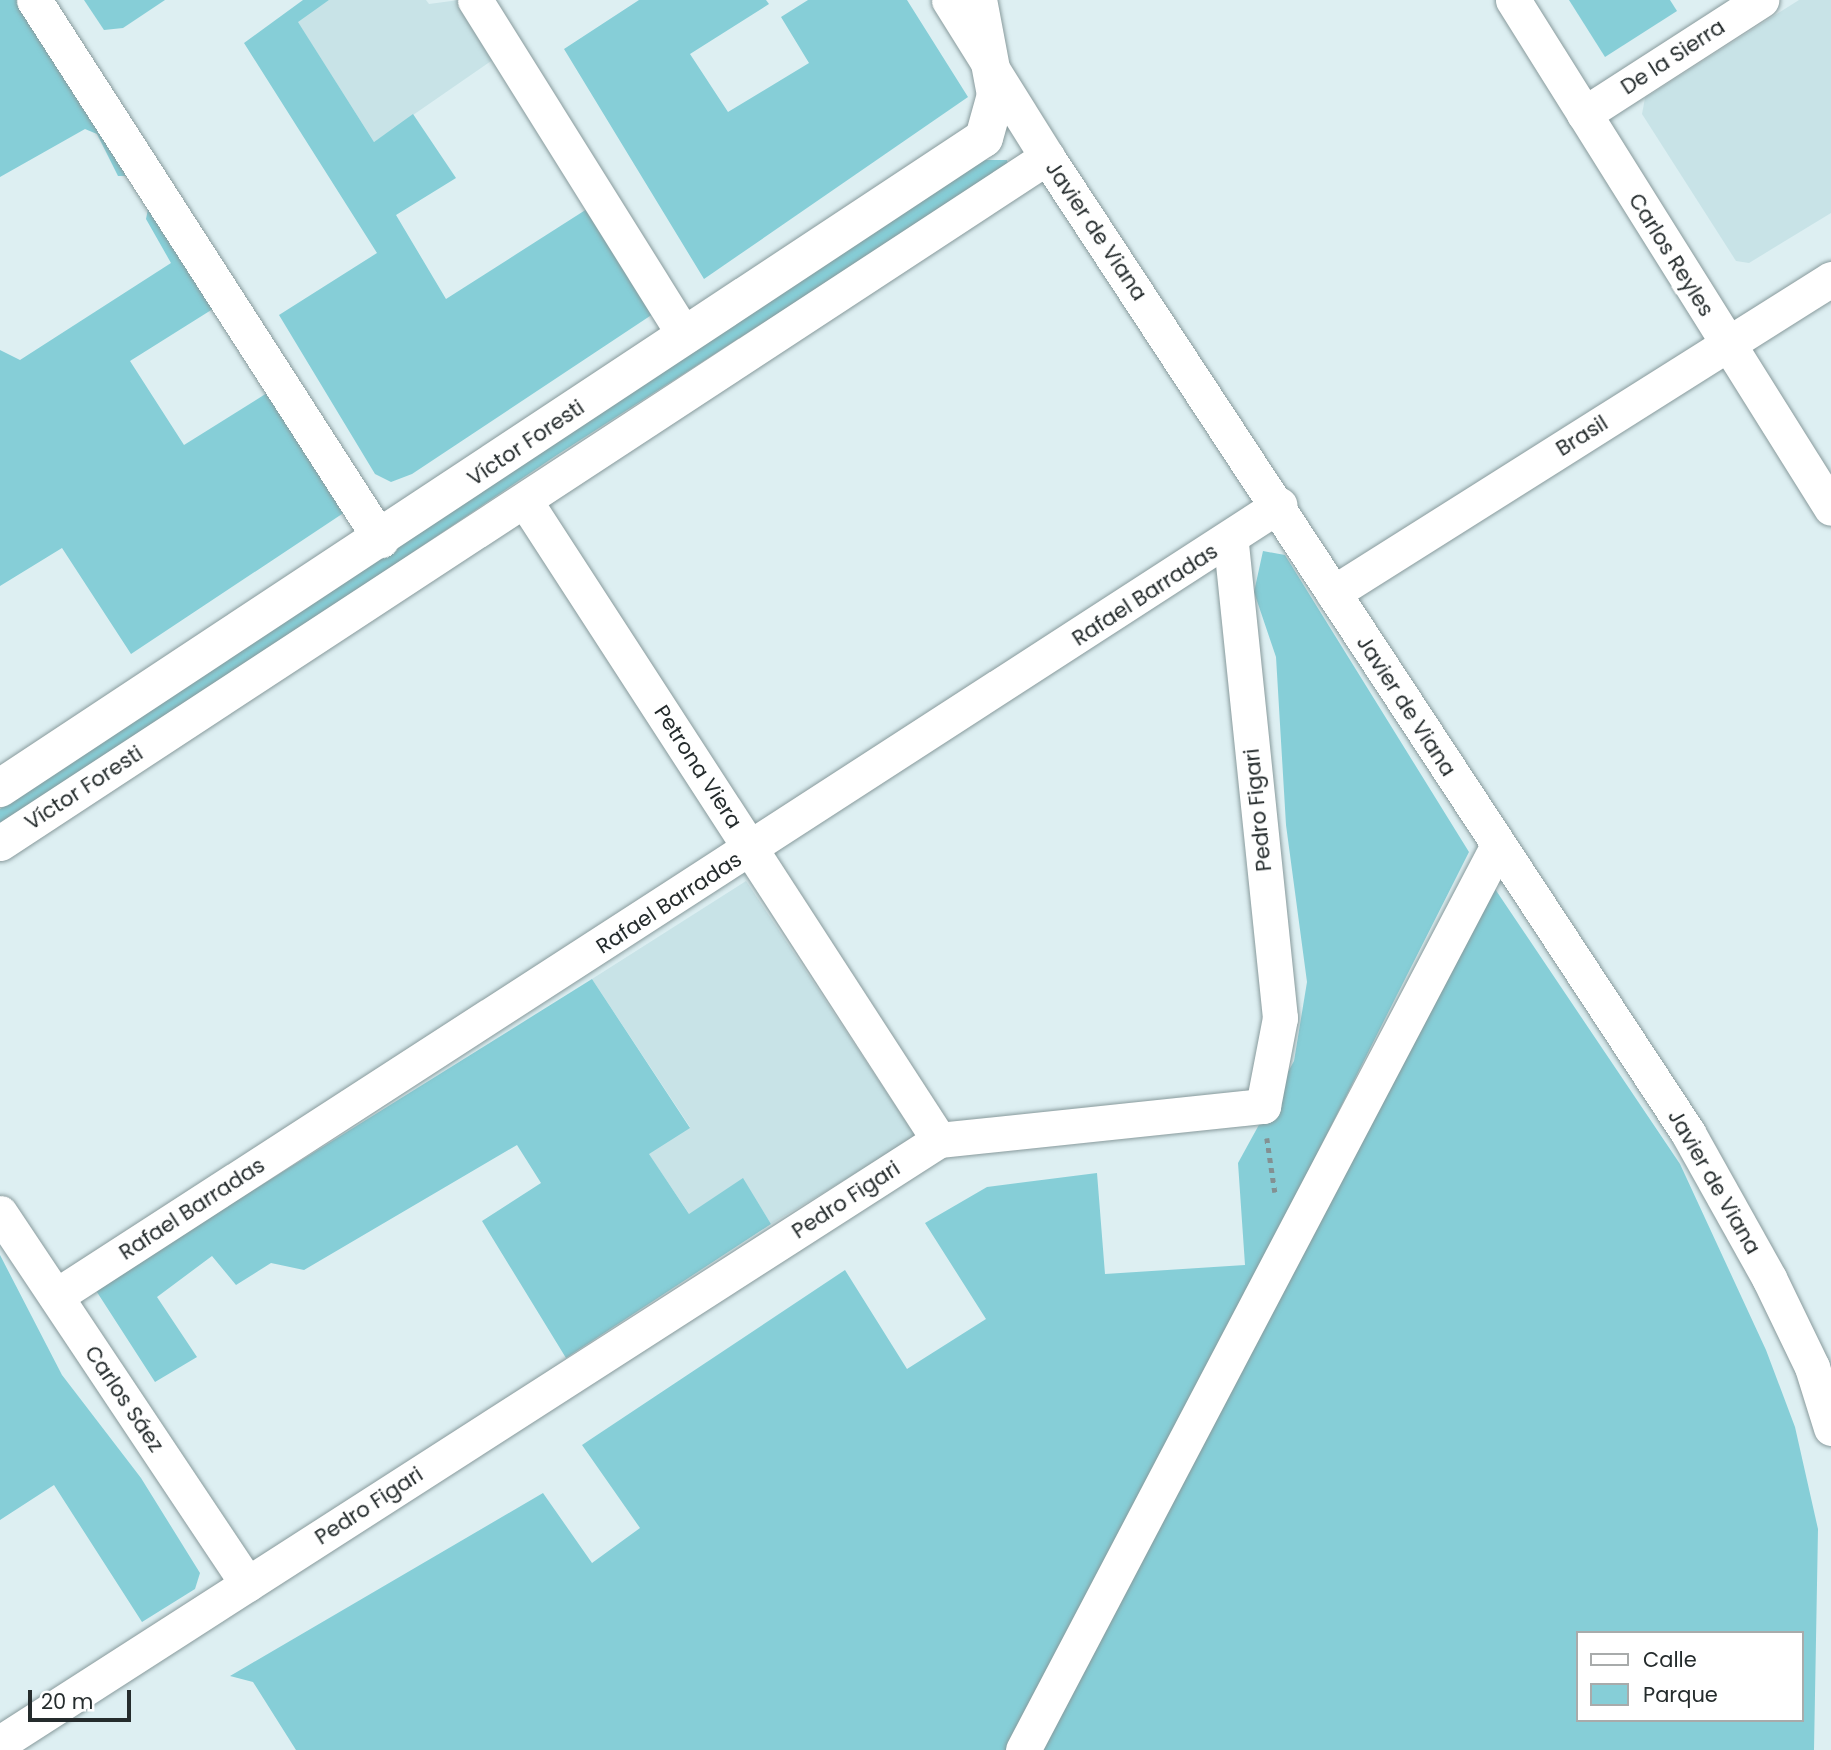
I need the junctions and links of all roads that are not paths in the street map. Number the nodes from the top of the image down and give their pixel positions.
1 (34, 0) edge
2 (475, 0) edge
3 (949, 0) edge
4 (978, 0) edge
5 (1513, 0) edge
6 (1761, 0) edge
7 (990, 62) junction
8 (1584, 114) junction
9 (1047, 157) junction
10 (1831, 279) edge
11 (685, 336) junction
12 (1727, 345) junction
13 (524, 500) junction
14 (1279, 505) junction
15 (1831, 508) edge
16 (381, 540) junction
17 (1231, 540) junction
18 (1333, 593) junction
19 (0, 788) edge
20 (0, 843) edge
21 (1497, 846) junction
22 (751, 850) junction
23 (939, 1140) junction
24 (0, 1213) edge
25 (56, 1296) junction
26 (1831, 1428) edge
27 (247, 1584) junction
28 (0, 1743) edge
29 (1023, 1750) edge

1 - 16 street
2 - 11 street
3 - 7 street, Javier de Viana
4 - 7 street, Víctor Foresti
5 - 8 street, Carlos Reyles
6 - 8 street, De la Sierra
7 - 9 street, Javier de Viana
7 - 11 street, Víctor Foresti
8 - 12 street, Carlos Reyles
9 - 13 street, Víctor Foresti
9 - 14 street, Javier de Viana
10 - 12 street, Brasil
11 - 16 street, Víctor Foresti
12 - 15 street, Carlos Reyles
12 - 18 street, Brasil
13 - 20 street, Víctor Foresti
13 - 22 street, Petrona Viera
14 - 17 street, Rafael Barradas
14 - 18 street, Javier de Viana
16 - 19 street, Víctor Foresti
17 - 22 street, Rafael Barradas
17 - 23 street, Pedro Figari
18 - 21 street, Javier de Viana
21 - 26 street, Javier de Viana
21 - 29 street
22 - 23 street, Petrona Viera
22 - 25 street, Rafael Barradas
23 - 27 street, Pedro Figari
24 - 25 street, Carlos Sáez
25 - 27 street, Carlos Sáez
27 - 28 street, Pedro Figari

